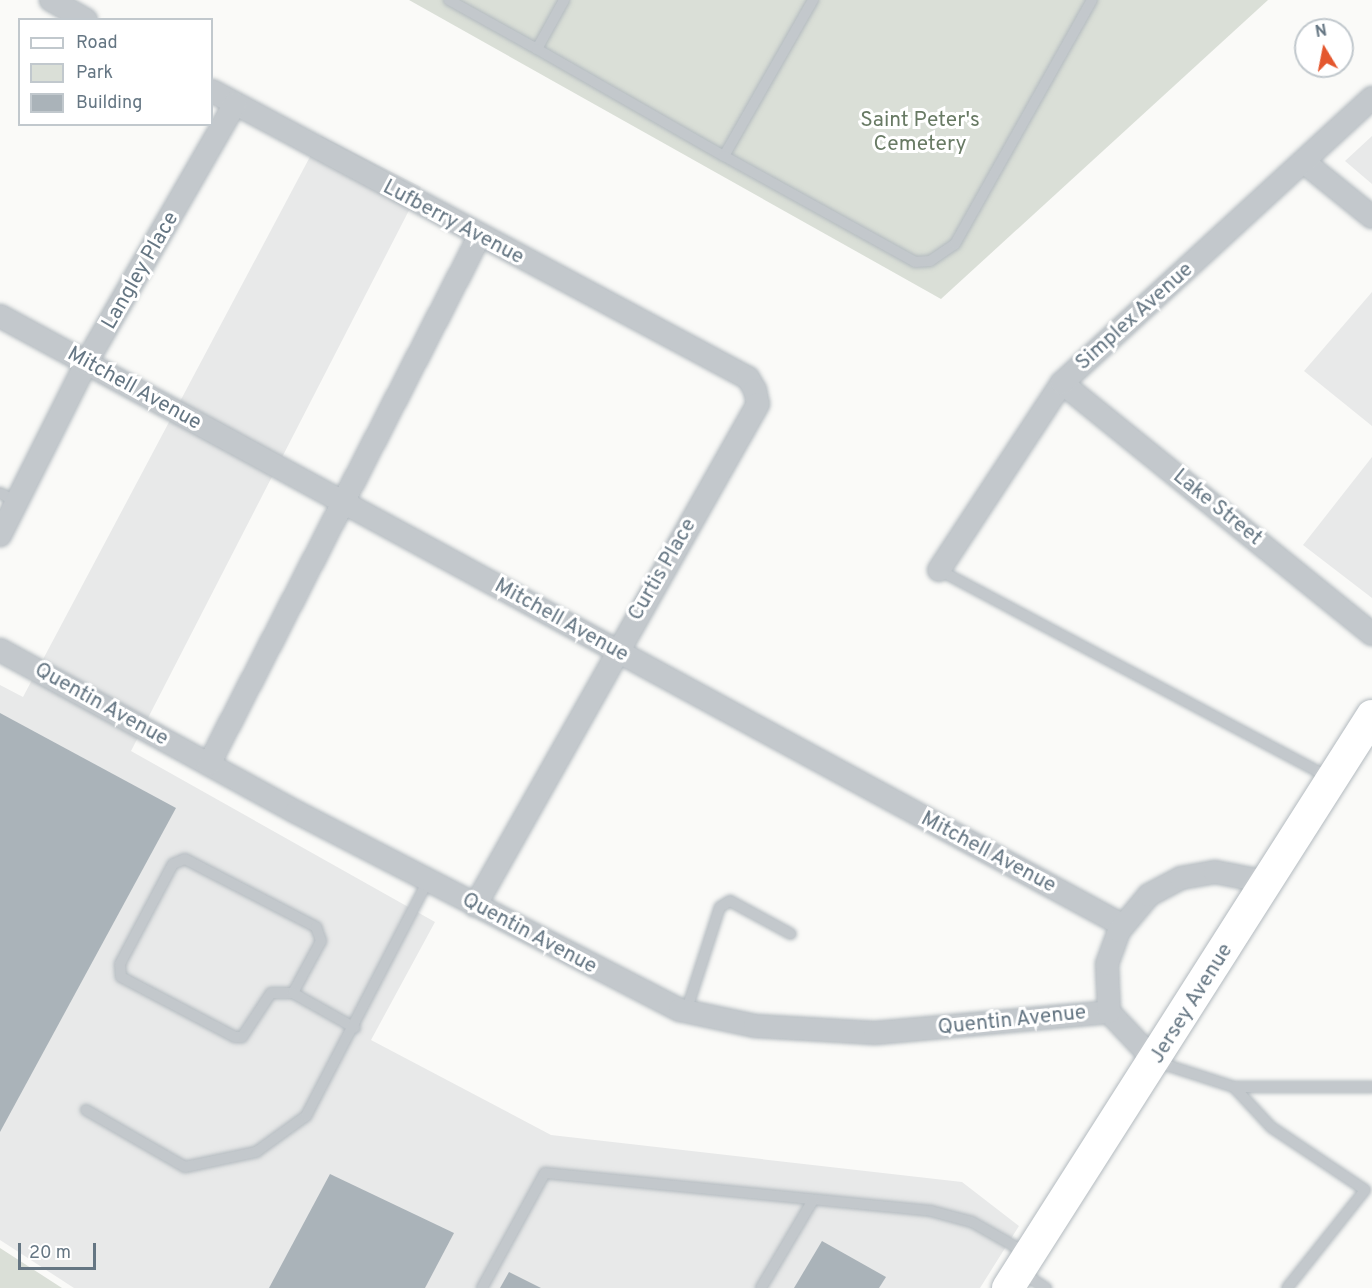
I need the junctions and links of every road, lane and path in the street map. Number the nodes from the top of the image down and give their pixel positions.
1 (51, 0) edge
2 (449, 0) edge
3 (564, 0) edge
4 (813, 0) edge
5 (1092, 0) edge
6 (82, 18) edge
7 (537, 49) junction
8 (213, 92) edge
9 (1372, 98) edge
10 (235, 104) junction
11 (724, 156) junction
12 (1304, 162) junction
13 (1372, 217) edge
14 (479, 237) junction
15 (0, 316) edge
16 (697, 351) joint
17 (86, 363) junction
18 (1062, 383) junction
19 (8, 497) edge
20 (344, 503) junction
21 (0, 535) edge
22 (939, 570) joint
23 (1372, 634) edge
24 (0, 650) edge
25 (616, 651) junction
26 (1372, 716) edge
27 (210, 764) junction
28 (1331, 779) junction
29 (428, 881) junction
30 (1267, 882) junction
31 (475, 906) junction
32 (1122, 926) junction
33 (791, 934) dead end
34 (293, 993) junction
35 (686, 1012) junction
36 (1108, 1012) junction
37 (355, 1028) junction
38 (1156, 1062) junction
39 (1234, 1087) junction
40 (1372, 1087) edge
41 (86, 1110) dead end
42 (1369, 1185) edge
43 (813, 1200) junction
44 (1018, 1271) edge
45 (482, 1288) edge
46 (761, 1288) edge
47 (1046, 1288) edge
48 (1287, 1288) edge

1 - 6 street
2 - 7 lane
3 - 7 lane
4 - 11 lane
5 - 11 lane
7 - 11 lane
8 - 10 street, Lufberry Avenue
9 - 12 street, Simplex Avenue
10 - 14 street, Lufberry Avenue
10 - 17 street, Langley Place
12 - 13 street
12 - 18 street, Simplex Avenue
14 - 16 street, Lufberry Avenue
14 - 20 street
15 - 17 street, Mitchell Avenue
16 - 25 street, Curtis Place
17 - 19 street, Langley Place
17 - 20 street, Mitchell Avenue
18 - 22 street, Simplex Avenue
18 - 23 street, Lake Street
19 - 21 street, Langley Place
20 - 25 street, Mitchell Avenue
20 - 27 street
22 - 28 lane
24 - 27 street, Quentin Avenue
25 - 31 street, Curtis Place
25 - 32 street, Mitchell Avenue
26 - 28 street, Jersey Avenue
27 - 29 street, Quentin Avenue
28 - 30 street, Jersey Avenue
29 - 31 street, Quentin Avenue
29 - 37 lane
30 - 32 street
30 - 38 street, Jersey Avenue
31 - 35 street, Quentin Avenue
32 - 36 street
33 - 35 lane
34 - 34 lane
34 - 37 lane
35 - 36 street, Quentin Avenue
36 - 38 street
37 - 41 lane
38 - 39 lane
38 - 44 street, Jersey Avenue
39 - 40 lane
39 - 42 lane
42 - 48 lane
43 - 44 lane
43 - 45 lane
43 - 46 lane
44 - 47 lane

